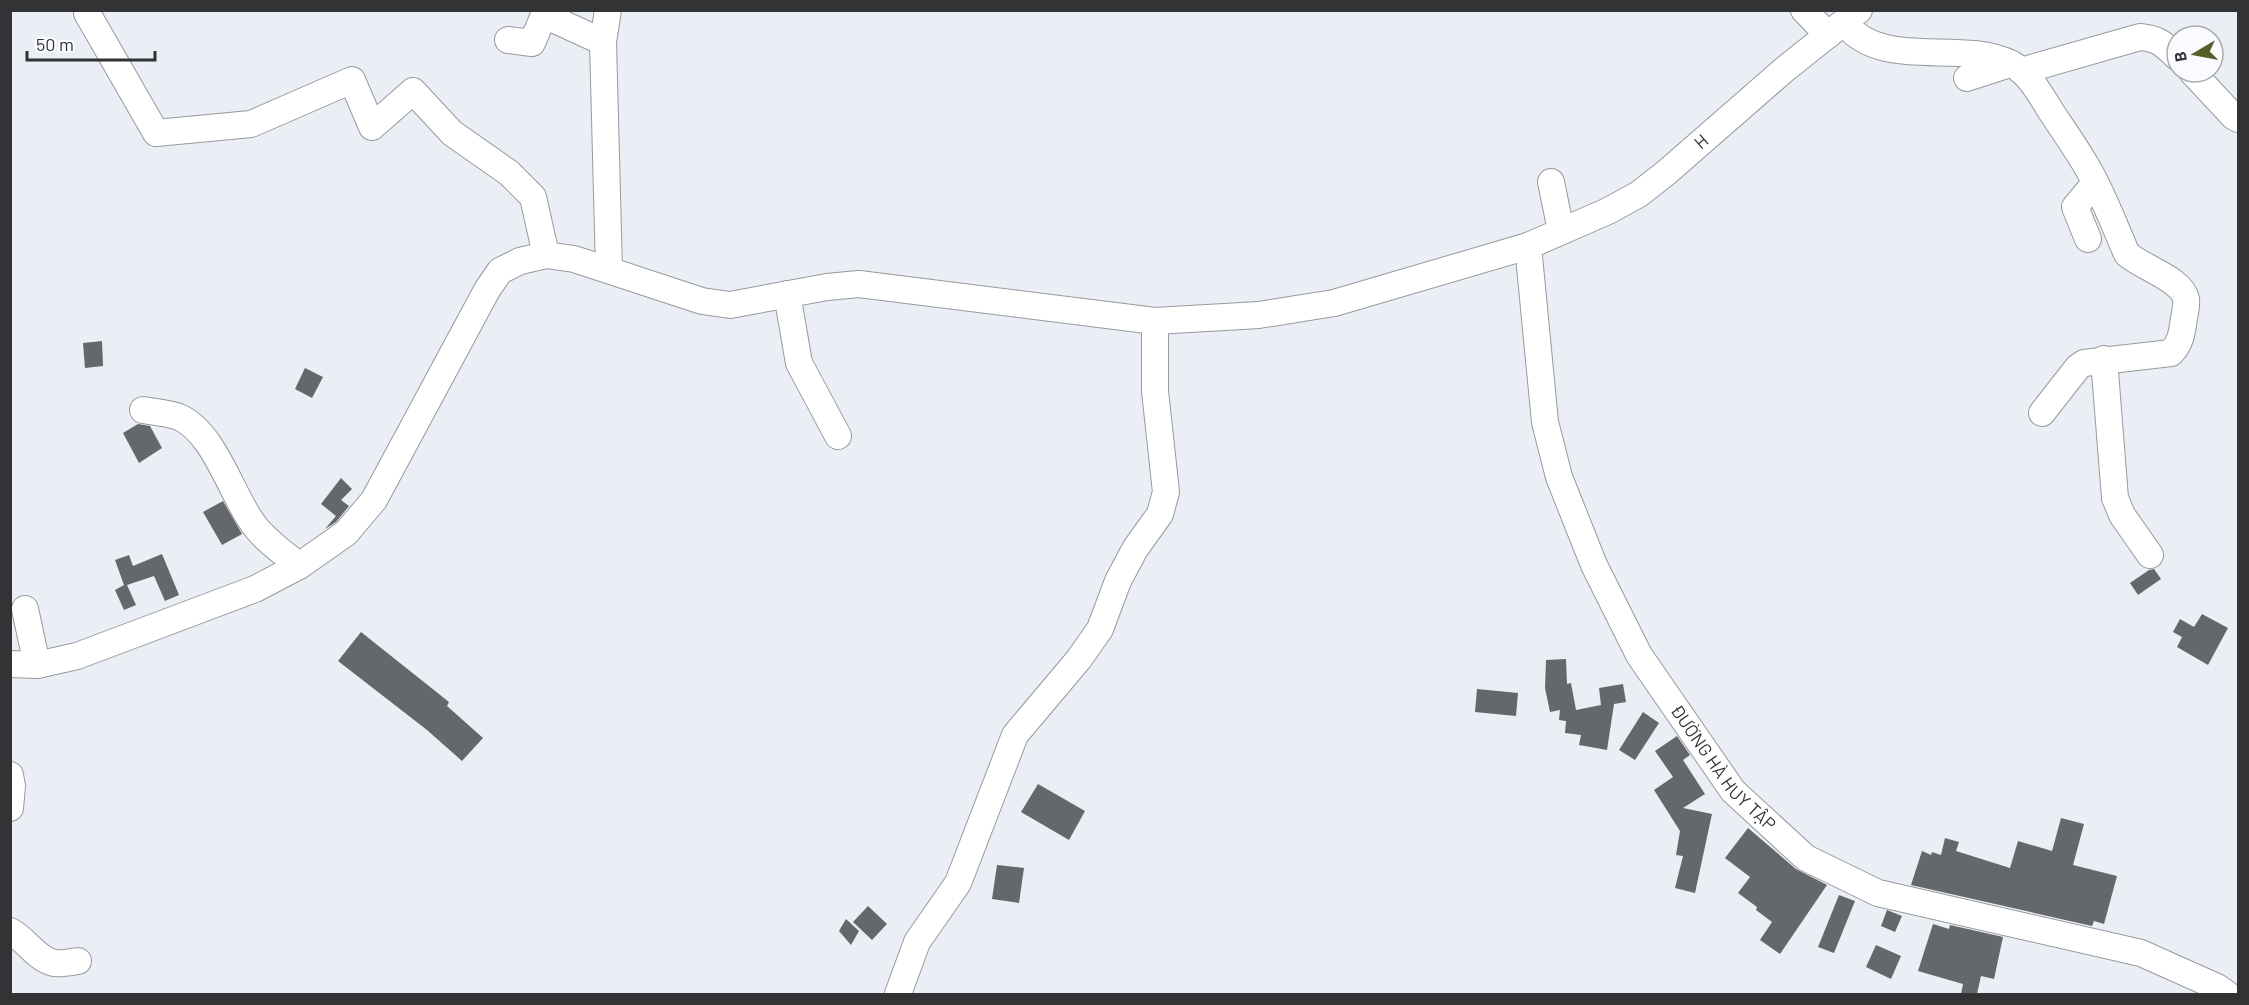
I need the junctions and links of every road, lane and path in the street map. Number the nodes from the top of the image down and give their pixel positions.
1 (608, 10) edge
2 (1804, 10) edge
3 (87, 13) dead end
4 (1844, 23) edge
5 (507, 40) dead end
6 (603, 42) junction
7 (2165, 46) edge
8 (2016, 67) junction
9 (1967, 78) dead end
10 (2203, 84) edge
11 (2238, 119) edge
12 (1551, 182) dead end
13 (2095, 183) junction
14 (1561, 231) junction
15 (2088, 239) dead end
16 (1528, 246) junction
17 (546, 255) junction
18 (609, 270) junction
19 (787, 294) junction
20 (1155, 321) junction
21 (2104, 359) junction
22 (143, 410) dead end
23 (2042, 413) dead end
24 (838, 436) dead end
25 (2150, 555) dead end
26 (299, 566) junction
27 (26, 609) dead end
28 (10, 664) edge
29 (37, 665) junction
30 (10, 775) edge
31 (10, 808) edge
32 (10, 931) edge
33 (78, 961) dead end
34 (898, 994) edge
35 (2227, 994) edge

1 - 6 street
2 - 4 street
3 - 17 street
4 - 8 street
4 - 14 street, H
5 - 6 street
6 - 18 street
7 - 8 street
8 - 9 street
8 - 13 street
10 - 11 street
12 - 14 street
13 - 15 street
13 - 21 street
14 - 16 street, H
16 - 20 street, H
16 - 35 street, ĐƯỜNG HÀ HUY TẬP
17 - 18 street, H
17 - 26 street
18 - 19 street, H
19 - 20 street, H
19 - 24 street
20 - 34 street
21 - 23 street
21 - 25 street
22 - 26 street
26 - 29 street
27 - 29 street
28 - 29 street
30 - 31 street
32 - 33 street

